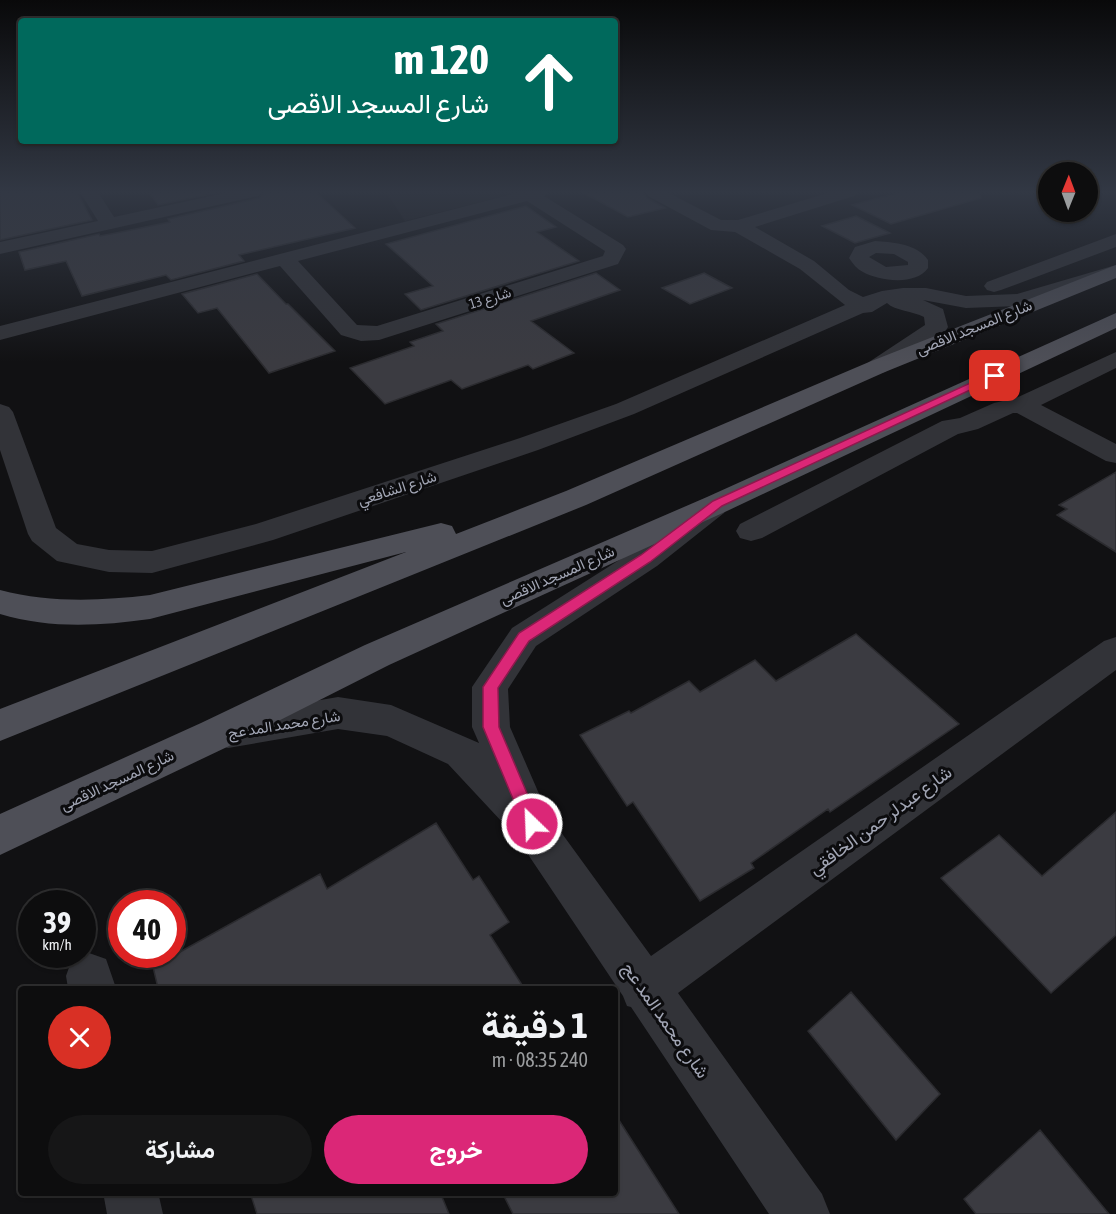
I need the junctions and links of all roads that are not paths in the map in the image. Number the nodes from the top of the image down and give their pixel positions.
1 (324, 249) edge
2 (615, 249) edge
3 (778, 249) edge
4 (1093, 249) edge
5 (285, 259) junction
6 (918, 268) dead end
7 (1116, 271) edge
8 (1116, 283) edge
9 (961, 289) junction
10 (853, 300) junction
11 (1116, 305) edge
12 (1116, 320) edge
13 (0, 333) edge
14 (1116, 359) edge
15 (877, 367) junction
16 (1021, 405) junction
17 (0, 412) edge
18 (915, 413) junction
19 (951, 427) junction
20 (1116, 455) edge
21 (576, 498) junction
22 (717, 504) junction
23 (751, 531) dead end
24 (0, 602) edge
25 (1116, 651) edge
26 (0, 725) edge
27 (214, 735) junction
28 (532, 824) junction
29 (0, 835) edge
30 (644, 988) junction
31 (131, 1196) edge
32 (135, 1214) edge
33 (802, 1214) edge

1 - 5 street, شارع 13
2 - 5 street, شارع 13
3 - 10 street
4 - 9 street
5 - 13 street, شارع 13
6 - 9 street
7 - 10 street, شارع الشافعي
7 - 15 main road, شارع المسجد الاقصى
8 - 11 main road
9 - 10 street
10 - 15 street, شارع الشافعي
10 - 17 street, شارع الشافعي
12 - 18 main road, شارع المسجد الاقصى
14 - 16 street
15 - 21 main road, شارع المسجد الاقصى
16 - 19 street
16 - 20 street
18 - 19 street
18 - 22 main road, شارع المسجد الاقصى
19 - 23 street
21 - 24 main road
21 - 26 main road, شارع المسجد الاقصى
22 - 27 main road, شارع المسجد الاقصى
22 - 28 street, شارع محمد المد عج
25 - 30 street, شارع عبدلر حمن الخافقي
27 - 28 street, شارع محمد المد عج
27 - 29 main road, شارع المسجد الاقصى
28 - 30 street, شارع محمد المد عج
30 - 33 street, شارع محمد المد عج
31 - 32 street

